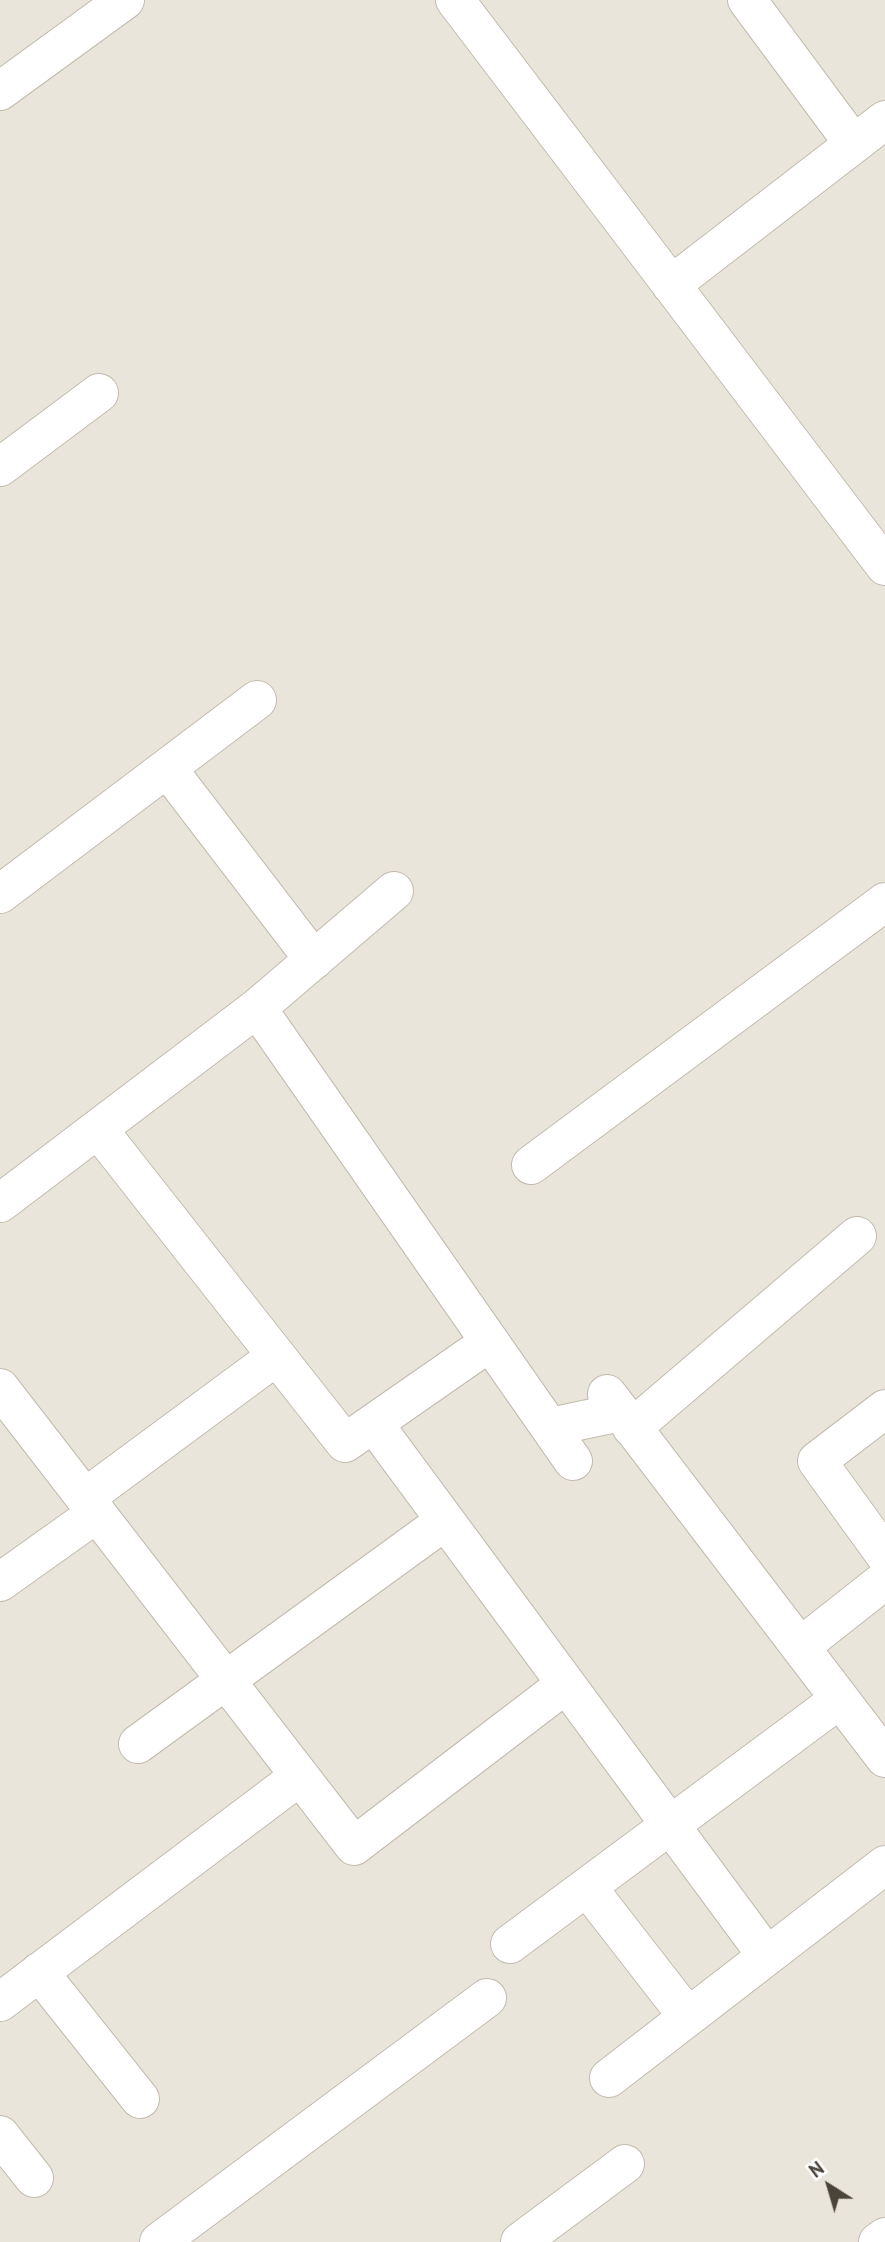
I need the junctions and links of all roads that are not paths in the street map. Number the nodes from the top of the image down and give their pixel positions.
1 (125, 0) edge
2 (455, 0) edge
3 (747, 0) edge
4 (0, 91) edge
5 (885, 120) edge
6 (853, 144) junction
7 (671, 285) junction
8 (99, 393) dead end
9 (0, 467) edge
10 (885, 566) edge
11 (257, 700) dead end
12 (167, 768) junction
13 (394, 891) dead end
14 (0, 894) edge
15 (885, 902) edge
16 (314, 960) junction
17 (257, 1007) junction
18 (98, 1129) junction
19 (531, 1165) dead end
20 (0, 1203) edge
21 (857, 1236) dead end
22 (491, 1342) junction
23 (274, 1358) junction
24 (0, 1388) edge
25 (885, 1409) edge
26 (620, 1411) junction
27 (374, 1424) junction
28 (550, 1427) junction
29 (573, 1461) dead end
30 (91, 1505) junction
31 (445, 1521) junction
32 (885, 1555) edge
33 (885, 1580) edge
34 (0, 1582) edge
35 (800, 1647) junction
36 (228, 1681) junction
37 (566, 1684) junction
38 (840, 1699) junction
39 (138, 1744) dead end
40 (885, 1758) edge
41 (300, 1776) junction
42 (670, 1825) junction
43 (885, 1865) edge
44 (587, 1887) junction
45 (510, 1944) dead end
46 (767, 1956) junction
47 (39, 1972) junction
48 (487, 1998) dead end
49 (0, 2002) edge
50 (688, 2017) junction
51 (609, 2078) dead end
52 (140, 2099) dead end
53 (0, 2135) edge
54 (625, 2164) dead end
55 (34, 2178) dead end
56 (885, 2237) edge
57 (159, 2242) edge
58 (520, 2242) edge
59 (878, 2242) edge

1 - 4 street
2 - 7 street
3 - 6 street
5 - 6 street
6 - 7 street
7 - 10 street
8 - 9 street
11 - 12 street
12 - 14 street
12 - 16 street
13 - 16 street
15 - 19 street
16 - 17 street
17 - 18 street
17 - 22 street
18 - 20 street
18 - 23 street
21 - 26 street
22 - 27 street
22 - 28 street
23 - 27 street
23 - 30 street
24 - 30 street
25 - 32 street
26 - 28 street
26 - 35 street
27 - 31 street
28 - 29 street
30 - 34 street
30 - 36 street
31 - 36 street
31 - 37 street
33 - 35 street
35 - 38 street
36 - 39 street
36 - 41 street
37 - 41 street
37 - 42 street
38 - 40 street
38 - 42 street
41 - 47 street
42 - 44 street
42 - 46 street
43 - 46 street
44 - 45 street
44 - 50 street
46 - 50 street
47 - 49 street
47 - 52 street
48 - 57 street
50 - 51 street
53 - 55 street
54 - 58 street
56 - 59 street

